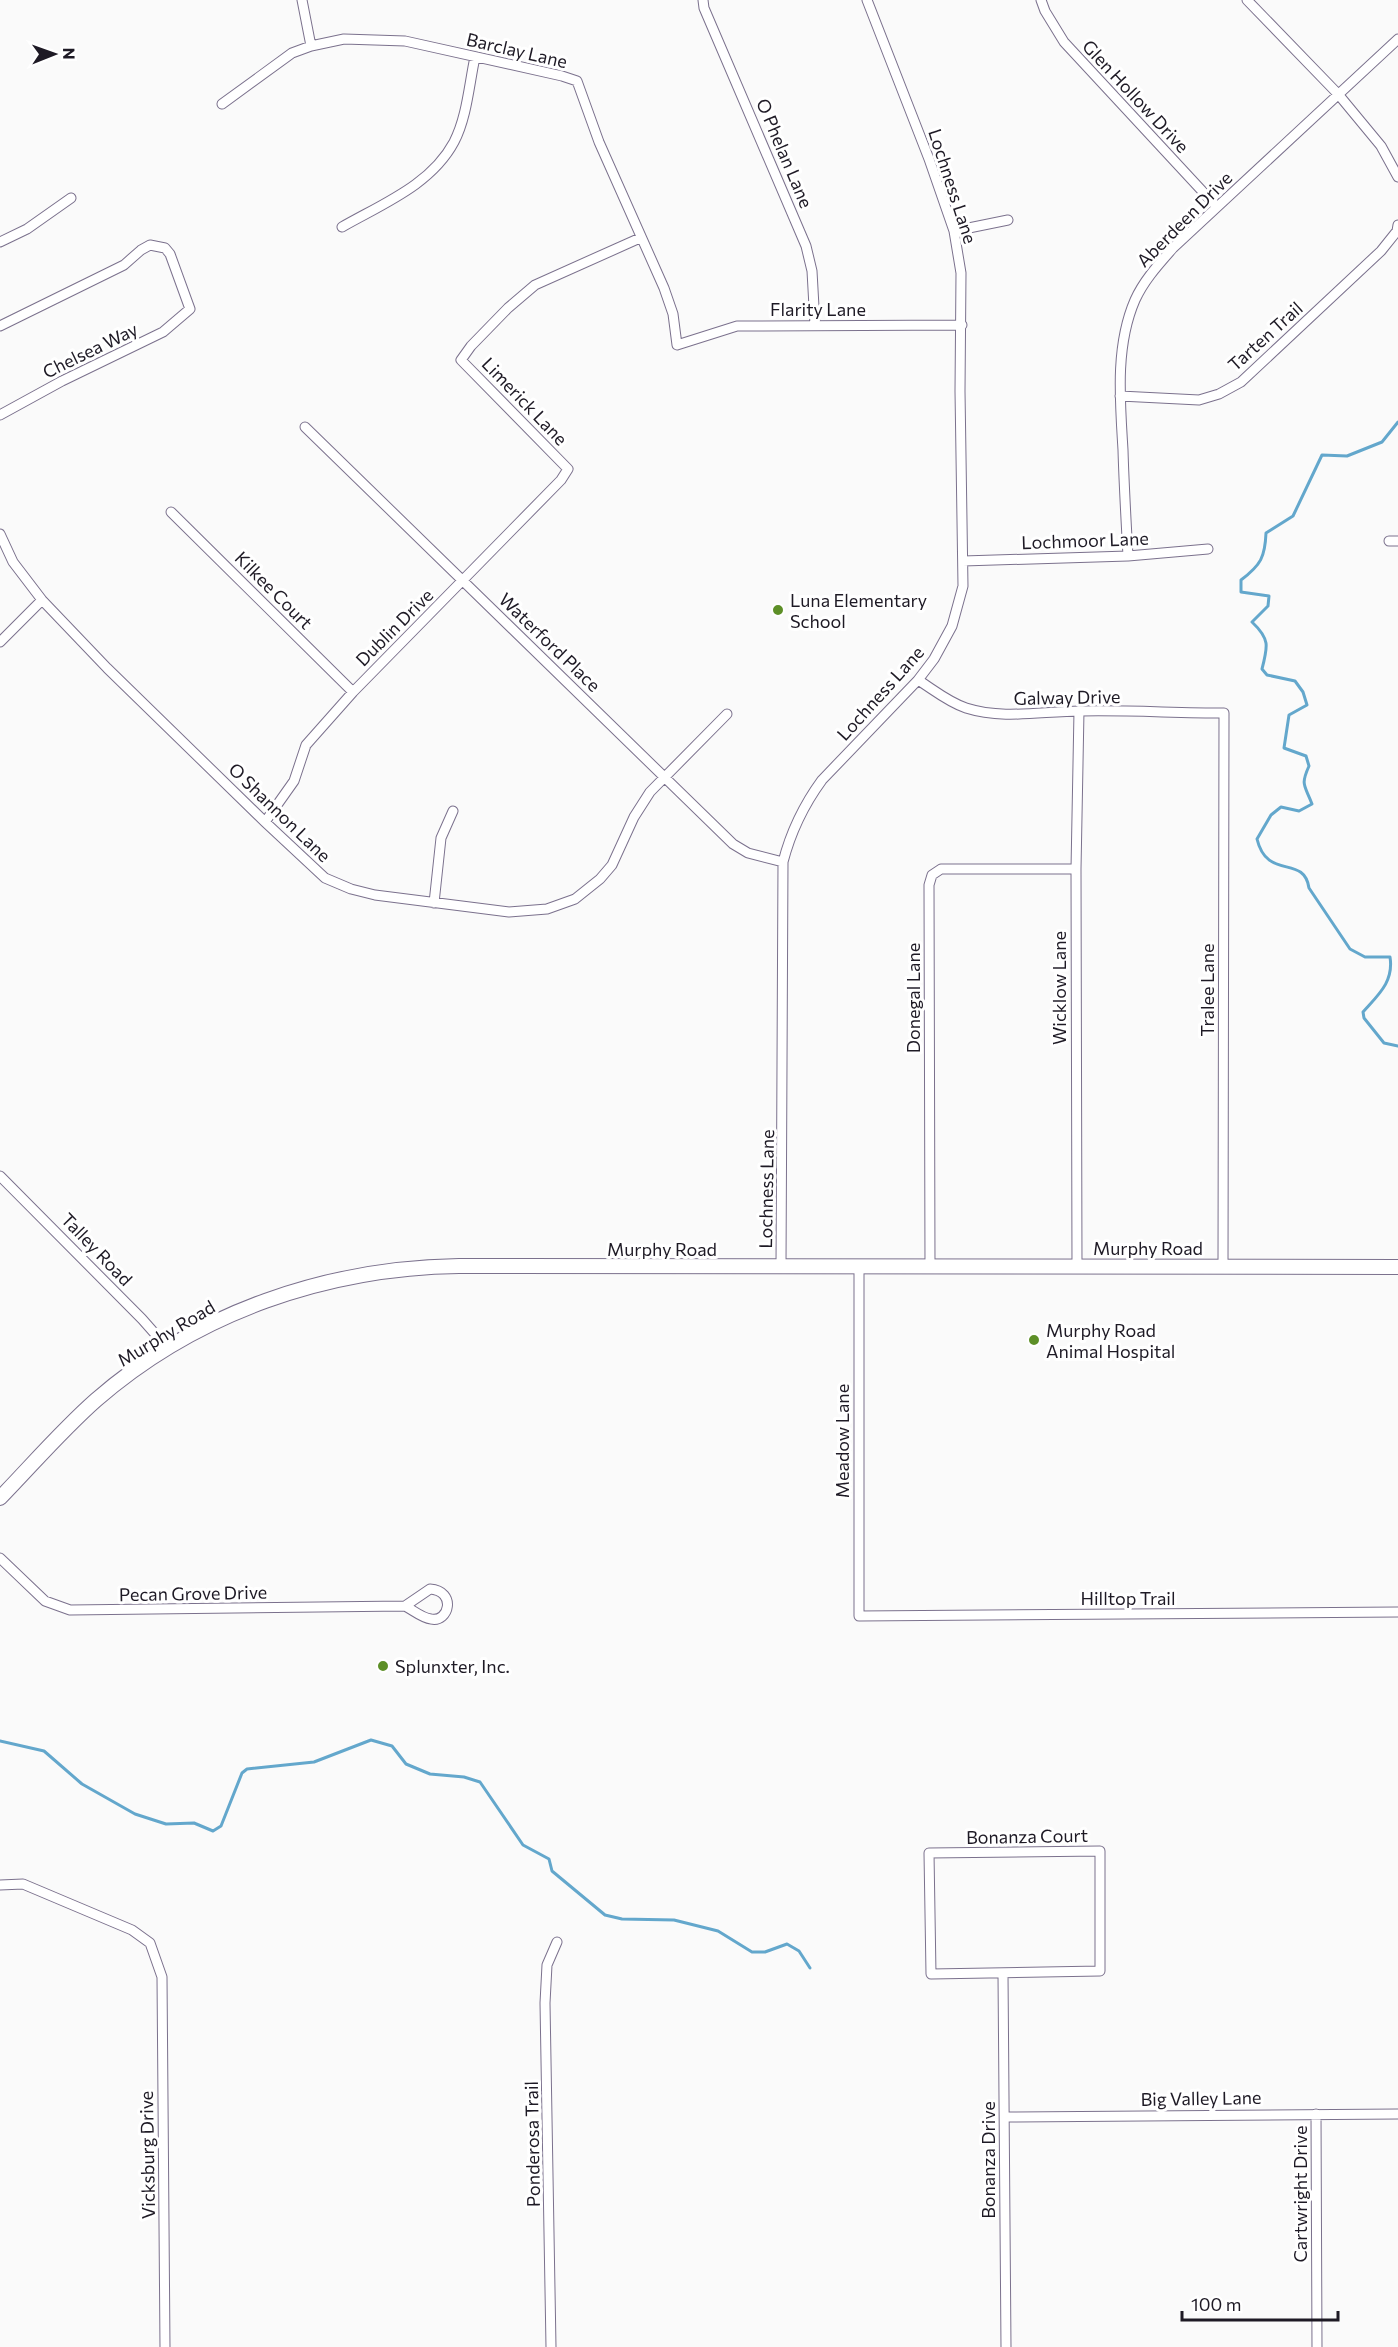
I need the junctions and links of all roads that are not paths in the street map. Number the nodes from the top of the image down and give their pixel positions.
1 (302, 0) edge
2 (703, 0) edge
3 (867, 0) edge
4 (1041, 0) edge
5 (1247, 0) edge
6 (1398, 39) edge
7 (311, 46) junction
8 (475, 57) junction
9 (1338, 94) junction
10 (222, 104) dead end
11 (1398, 177) edge
12 (71, 198) dead end
13 (1217, 207) junction
14 (1008, 220) dead end
15 (1398, 225) edge
16 (342, 227) dead end
17 (954, 231) junction
18 (640, 238) junction
19 (0, 242) edge
20 (815, 325) junction
21 (962, 325) junction
22 (0, 326) edge
23 (677, 345) joint
24 (1120, 396) junction
25 (0, 415) edge
26 (305, 427) dead end
27 (568, 469) joint
28 (171, 512) dead end
29 (0, 534) edge
30 (1208, 549) dead end
31 (1128, 556) junction
32 (963, 561) junction
33 (462, 580) junction
34 (42, 600) junction
35 (0, 642) edge
36 (918, 680) junction
37 (353, 692) junction
38 (1079, 711) junction
39 (1224, 713) joint
40 (727, 714) dead end
41 (666, 777) junction
42 (453, 811) dead end
43 (265, 822) junction
44 (783, 862) junction
45 (1076, 869) junction
46 (434, 903) junction
47 (0, 1176) edge
48 (781, 1266) junction
49 (859, 1266) junction
50 (1077, 1266) junction
51 (1223, 1266) junction
52 (930, 1267) junction
53 (1398, 1267) edge
54 (165, 1350) junction
55 (0, 1497) edge
56 (0, 1558) edge
57 (405, 1606) dead end
58 (1398, 1612) edge
59 (859, 1616) joint
60 (0, 1885) edge
61 (557, 1942) dead end
62 (1003, 1974) junction
63 (1316, 2114) junction
64 (1398, 2114) edge
65 (1005, 2117) junction
66 (165, 2347) edge
67 (551, 2347) edge
68 (1006, 2347) edge
69 (1317, 2347) edge

1 - 7 street
2 - 20 street, O Phelan Lane
3 - 17 street, Lochness Lane
4 - 13 street, Glen Hollow Drive
5 - 9 street
6 - 9 street, Aberdeen Drive
7 - 8 street, Barclay Lane
7 - 10 street, Barclay Lane
8 - 16 street
8 - 18 street, Barclay Lane
9 - 11 street
9 - 13 street, Aberdeen Drive
12 - 19 street
13 - 24 street, Aberdeen Drive
14 - 17 street
15 - 24 street, Tarten Trail
17 - 21 street, Lochness Lane
18 - 23 street, Barclay Lane
18 - 27 street, Limerick Lane
20 - 21 street, Flarity Lane
20 - 23 street, Flarity Lane
21 - 32 street, Lochness Lane
22 - 25 street, Chelsea Way
24 - 31 street, Aberdeen Drive
26 - 33 street, Waterford Place
27 - 33 street, Dublin Drive
28 - 37 street, Kilkee Court
29 - 34 street, O Shannon Lane
30 - 31 street, Lochmoor Lane
31 - 32 street, Lochmoor Lane
32 - 36 street, Lochness Lane
33 - 37 street, Dublin Drive
33 - 41 street, Waterford Place
34 - 35 street
34 - 43 street, O Shannon Lane
36 - 38 street, Galway Drive
36 - 44 street, Lochness Lane
37 - 43 street, Dublin Drive
38 - 39 street, Galway Drive
38 - 45 street, Wicklow Lane
39 - 51 street, Tralee Lane
40 - 41 street, O Shannon Lane
41 - 44 street, Waterford Place
41 - 46 street, O Shannon Lane
42 - 46 street
43 - 46 street, O Shannon Lane
44 - 48 street, Lochness Lane
45 - 50 street, Wicklow Lane
45 - 52 street, Donegal Lane
47 - 54 street, Talley Road
48 - 49 main road, Murphy Road
48 - 54 main road, Murphy Road
49 - 52 main road, Murphy Road
49 - 59 street, Meadow Lane
50 - 51 main road, Murphy Road
50 - 52 main road, Murphy Road
51 - 53 main road, Murphy Road
54 - 55 main road, Murphy Road
56 - 57 street, Pecan Grove Drive
58 - 59 street, Hilltop Trail
60 - 66 street, Vicksburg Drive
61 - 67 street, Ponderosa Trail
62 - 62 street, Bonanza Court
62 - 65 street, Bonanza Drive
63 - 64 street, Big Valley Lane
63 - 65 street, Big Valley Lane
63 - 69 street, Cartwright Drive
65 - 68 street, Bonanza Drive

